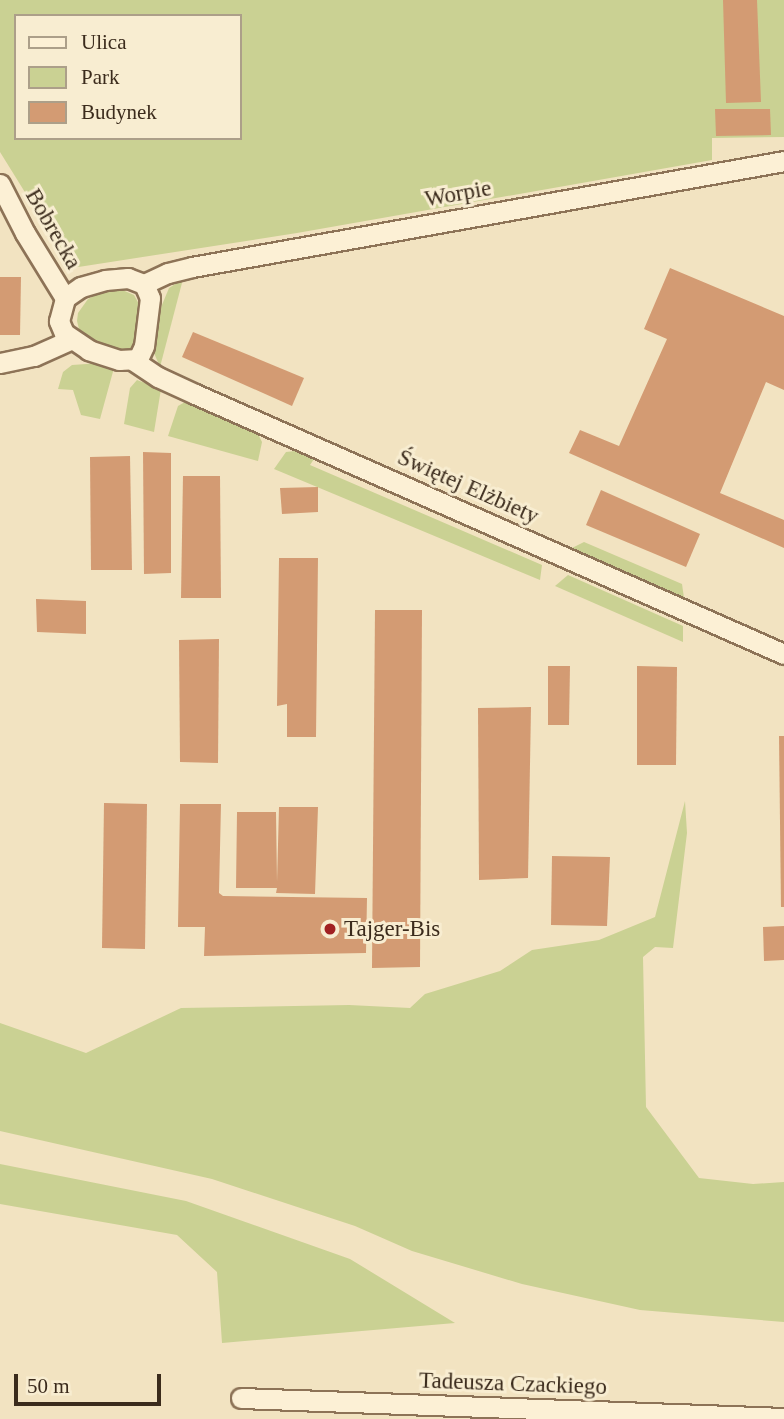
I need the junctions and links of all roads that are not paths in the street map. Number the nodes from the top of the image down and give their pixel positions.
1 (784, 161) edge
2 (0, 184) edge
3 (144, 284) junction
4 (65, 298) junction
5 (70, 340) junction
6 (134, 361) junction
7 (0, 363) edge
8 (784, 654) edge
9 (241, 1398) dead end
10 (784, 1418) edge

1 - 3 street, Worpie
2 - 4 street, Bobrecka
3 - 4 street
3 - 6 street
4 - 5 street
5 - 6 street
5 - 7 street
6 - 8 street, Świętej Elżbiety
9 - 10 street, Tadeusza Czackiego

